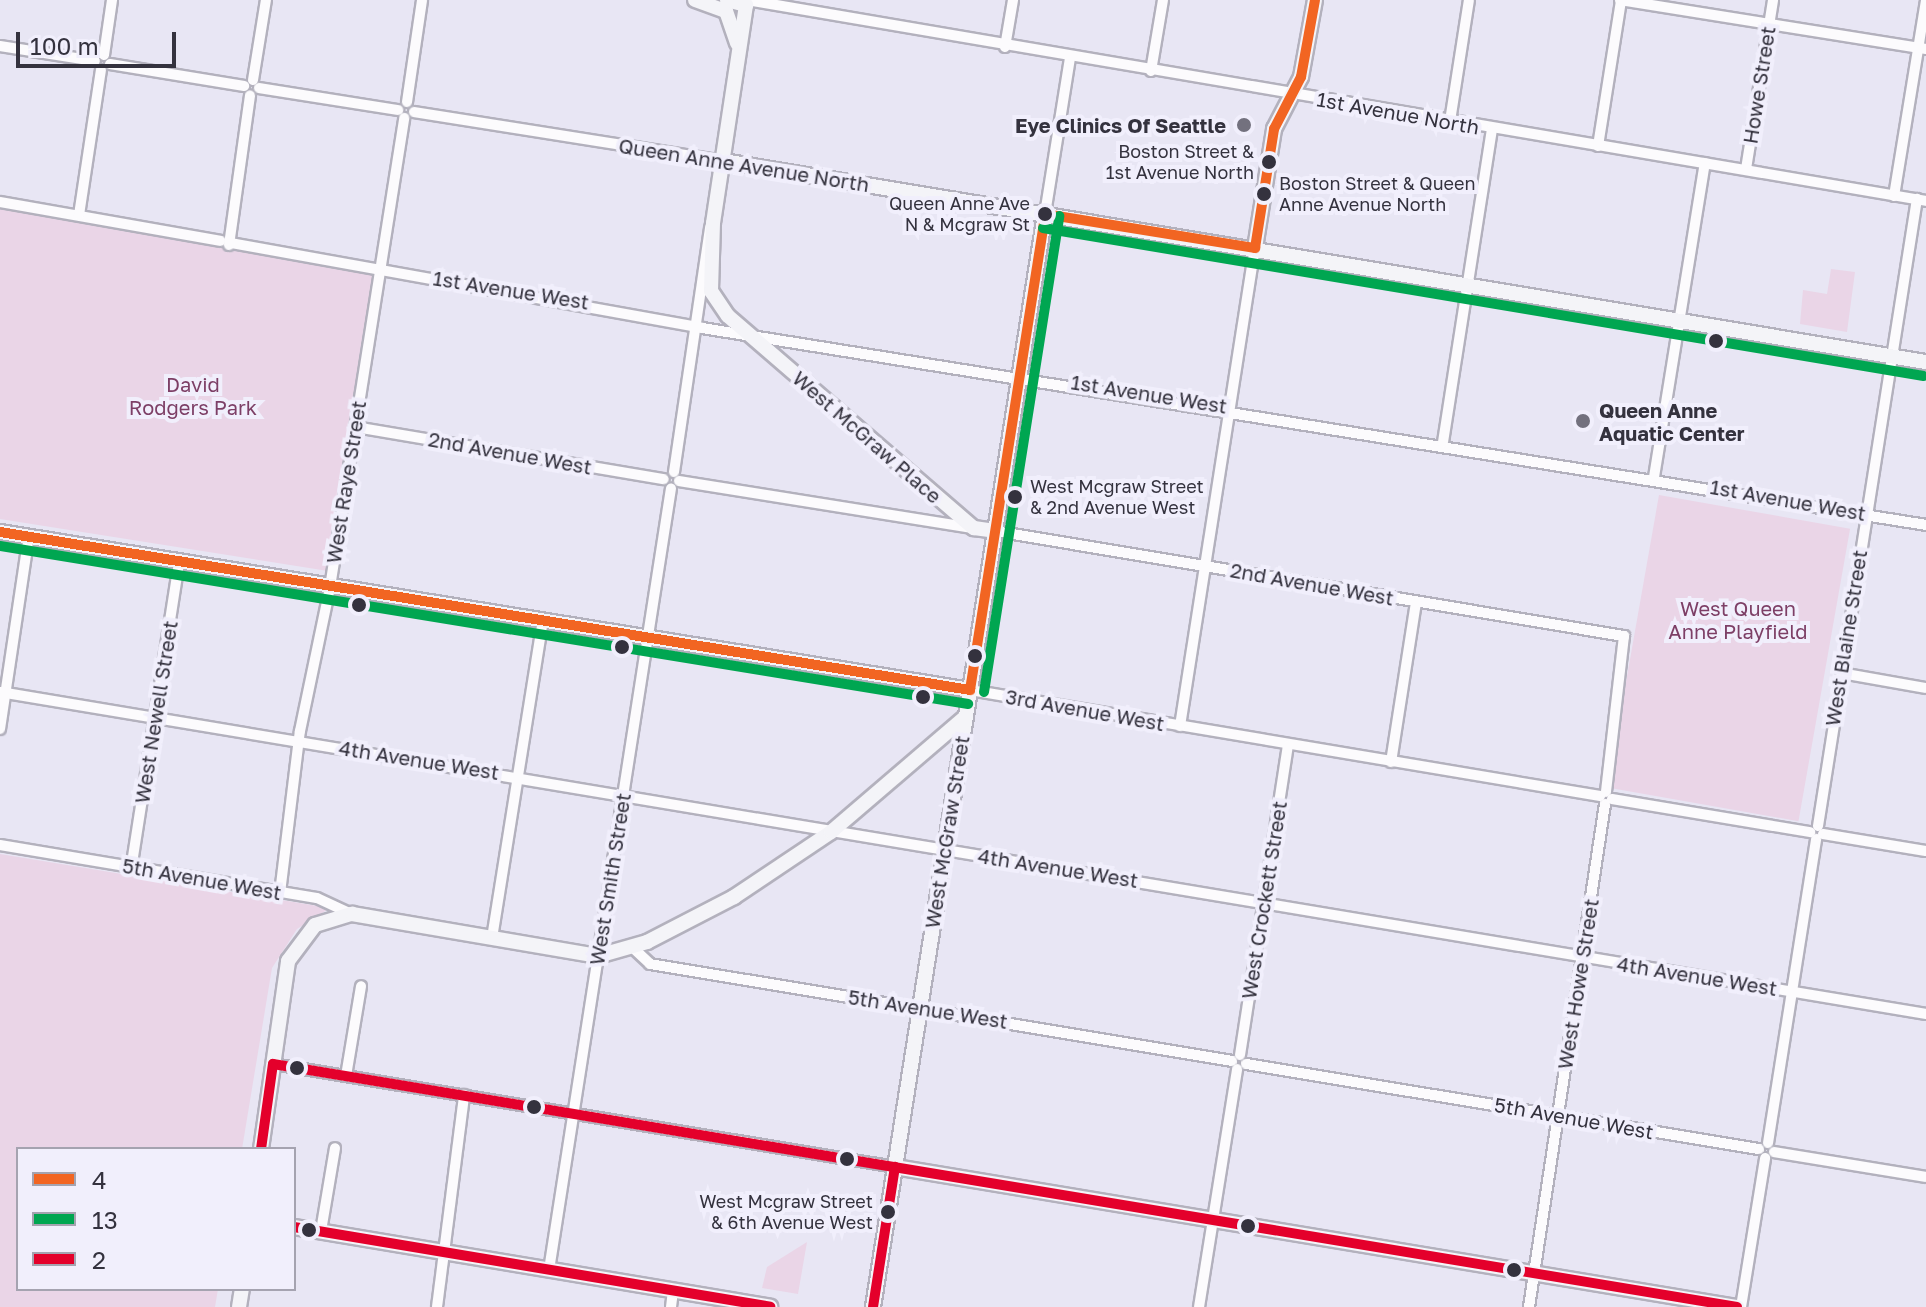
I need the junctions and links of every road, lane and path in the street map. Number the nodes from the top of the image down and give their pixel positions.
1 (112, 0) edge
2 (266, 0) edge
3 (422, 0) edge
4 (695, 0) edge
5 (727, 0) edge
6 (1013, 0) edge
7 (1163, 0) edge
8 (1315, 0) edge
9 (1469, 0) edge
10 (1620, 0) edge
11 (1773, 0) edge
12 (1926, 0) edge
13 (747, 3) edge
14 (1769, 25) junction
15 (0, 46) edge
16 (1005, 47) junction
17 (1922, 48) edge
18 (1070, 58) junction
19 (103, 63) junction
20 (738, 63) junction
21 (1151, 71) junction
22 (252, 87) junction
23 (1292, 95) junction
24 (406, 110) junction
25 (1450, 121) junction
26 (1492, 129) junction
27 (1598, 146) junction
28 (723, 161) junction
29 (1705, 163) junction
30 (1746, 169) junction
31 (1894, 196) junction
32 (1921, 200) edge
33 (0, 202) edge
34 (1045, 214) junction
35 (79, 215) junction
36 (713, 223) junction
37 (226, 240) junction
38 (1255, 248) junction
39 (380, 269) junction
40 (1468, 283) junction
41 (1679, 320) junction
42 (696, 324) junction
43 (746, 330) junction
44 (1892, 356) junction
45 (1926, 362) edge
46 (1019, 373) junction
47 (1231, 408) junction
48 (355, 427) junction
49 (1443, 442) junction
50 (1654, 477) junction
51 (672, 480) junction
52 (1866, 514) junction
53 (1926, 525) edge
54 (974, 528) junction
55 (995, 531) junction
56 (0, 532) edge
57 (29, 536) junction
58 (179, 562) junction
59 (1205, 566) junction
60 (330, 587) junction
61 (1416, 602) junction
62 (543, 619) junction
63 (648, 636) junction
64 (1629, 639) joint
65 (1841, 673) junction
66 (1926, 688) edge
67 (970, 690) junction
68 (3, 692) edge
69 (156, 716) junction
70 (965, 717) junction
71 (1180, 726) junction
72 (0, 729) edge
73 (300, 741) junction
74 (1288, 746) junction
75 (1391, 762) junction
76 (517, 776) junction
77 (624, 795) junction
78 (1606, 798) junction
79 (831, 832) junction
80 (1817, 833) junction
81 (0, 845) edge
82 (945, 850) junction
83 (1926, 851) edge
84 (132, 863) junction
85 (280, 893) junction
86 (1263, 902) junction
87 (352, 914) junction
88 (492, 938) junction
89 (631, 946) junction
90 (598, 956) junction
91 (1582, 957) junction
92 (361, 986) dead end
93 (1791, 992) junction
94 (920, 1008) junction
95 (1926, 1014) edge
96 (1239, 1062) junction
97 (273, 1064) junction
98 (346, 1076) junction
99 (464, 1095) junction
100 (574, 1113) junction
101 (1558, 1115) junction
102 (261, 1147) edge
103 (335, 1148) dead end
104 (1766, 1151) junction
105 (895, 1167) junction
106 (1926, 1177) edge
107 (1213, 1220) junction
108 (296, 1227) edge
109 (321, 1231) junction
110 (442, 1253) junction
111 (549, 1270) junction
112 (1535, 1273) junction
113 (673, 1291) junction
114 (437, 1307) edge
115 (671, 1307) edge
116 (770, 1307) edge
117 (873, 1307) edge
118 (1199, 1307) edge
119 (1529, 1307) edge
120 (1739, 1307) edge

1 - 19 street
2 - 22 street
3 - 24 street, West Raye Street
4 - 20 street
5 - 13 street, 1st Avenue North
6 - 16 street
7 - 21 street
8 - 23 street
9 - 25 street
10 - 14 street
10 - 27 street
11 - 14 street, Howe Street
12 - 17 street
13 - 16 street, 1st Avenue North
13 - 20 street, West Smith Street
14 - 17 street
14 - 30 street, Howe Street
15 - 19 street, Queen Anne Avenue North
16 - 18 street, 1st Avenue North
17 - 31 street
18 - 21 street, 1st Avenue North
18 - 34 street
19 - 22 street, Queen Anne Avenue North
19 - 35 street
20 - 28 street, West Smith Street
21 - 23 street, 1st Avenue North
22 - 24 street, Queen Anne Avenue North
22 - 37 street
23 - 25 street, 1st Avenue North
23 - 38 street
24 - 28 street, Queen Anne Avenue North
24 - 39 street, West Raye Street
25 - 26 street, 1st Avenue North
26 - 27 street, 1st Avenue North
26 - 40 street
27 - 29 street, 1st Avenue North
28 - 34 street, Queen Anne Avenue North
28 - 36 street, West Smith Street
29 - 30 street, 1st Avenue North
29 - 41 street
30 - 31 street, 1st Avenue North
31 - 32 street, 1st Avenue North
32 - 44 street, West Blaine Street
33 - 35 street, 1st Avenue West
34 - 38 street, Queen Anne Avenue North
34 - 46 street, West McGraw Street
35 - 37 street, 1st Avenue West
36 - 42 street, West Smith Street
36 - 43 street, West Smith Street
37 - 39 street, 1st Avenue West
38 - 40 street, Queen Anne Avenue North
38 - 47 street
39 - 42 street, 1st Avenue West
39 - 48 street, West Raye Street
40 - 41 street, Queen Anne Avenue North
40 - 49 street
41 - 44 street, Queen Anne Avenue North
41 - 50 street
42 - 43 street, 1st Avenue West
42 - 51 street, West Smith Street
43 - 46 street, 1st Avenue West
43 - 54 street, West McGraw Place
44 - 45 street, Queen Anne Avenue North
44 - 52 street, West Blaine Street
46 - 47 street, 1st Avenue West
46 - 55 street, West McGraw Street
47 - 49 street, 1st Avenue West
47 - 59 street
48 - 51 street, 2nd Avenue West
48 - 60 street, West Raye Street
49 - 50 street, 1st Avenue West
50 - 52 street, 1st Avenue West
51 - 54 street, 2nd Avenue West
51 - 63 street, West Smith Street
52 - 53 street, 1st Avenue West
52 - 65 street, West Blaine Street
54 - 55 street
55 - 59 street, 2nd Avenue West
55 - 67 street, West McGraw Street
56 - 57 street, 3rd Avenue West
57 - 58 street, 3rd Avenue West
57 - 68 street
58 - 60 street, 3rd Avenue West
58 - 69 street, West Newell Street
59 - 61 street, 2nd Avenue West
59 - 71 street
60 - 62 street, 3rd Avenue West
60 - 73 street, West Raye Street
61 - 64 street, 2nd Avenue West
61 - 75 street
62 - 63 street, 3rd Avenue West
62 - 76 street
63 - 67 street, 3rd Avenue West
63 - 77 street, West Smith Street
64 - 78 street, West Howe Street
65 - 66 street
65 - 80 street, West Blaine Street
67 - 70 street, West McGraw Street
67 - 71 street, 3rd Avenue West
68 - 69 street, 4th Avenue West
68 - 72 street
69 - 73 street, 4th Avenue West
69 - 84 street, West Newell Street
70 - 79 street
70 - 82 street, West McGraw Street
71 - 74 street, 3rd Avenue West
73 - 76 street, 4th Avenue West
73 - 85 street, West Raye Street
74 - 75 street, 3rd Avenue West
74 - 86 street, West Crockett Street
75 - 78 street, 3rd Avenue West
76 - 77 street, 4th Avenue West
76 - 88 street
77 - 79 street, 4th Avenue West
77 - 90 street, West Smith Street
78 - 80 street, 3rd Avenue West
78 - 91 street, West Howe Street
79 - 82 street, 4th Avenue West
79 - 89 street
80 - 83 street, 3rd Avenue West
80 - 93 street, West Blaine Street
81 - 84 street, 5th Avenue West
82 - 86 street, 4th Avenue West
82 - 94 street, West McGraw Street
84 - 85 street, 5th Avenue West
85 - 87 street, 5th Avenue West
86 - 91 street, 4th Avenue West
86 - 96 street, West Crockett Street
87 - 88 street, 5th Avenue West
87 - 97 street, 5th Avenue West
88 - 90 street, 5th Avenue West
89 - 90 street
89 - 94 street, 5th Avenue West
90 - 100 street, West Smith Street
91 - 93 street, 4th Avenue West
91 - 101 street, West Howe Street
92 - 98 street
93 - 95 street, 4th Avenue West
93 - 104 street, West Blaine Street
94 - 96 street, 5th Avenue West
94 - 105 street, West McGraw Street
96 - 101 street, 5th Avenue West
96 - 107 street, West Crockett Street
97 - 98 street
97 - 102 street
98 - 99 street
99 - 100 street
99 - 110 street
100 - 105 street
100 - 111 street, West Smith Street
101 - 104 street, 5th Avenue West
101 - 112 street, West Howe Street
103 - 109 street
104 - 106 street, 5th Avenue West
104 - 120 street, West Blaine Street
105 - 107 street
105 - 117 street, West McGraw Street
107 - 112 street
107 - 118 street, West Crockett Street
108 - 109 street
109 - 110 street
110 - 111 street
110 - 114 street
111 - 113 street
112 - 119 street, West Howe Street
112 - 120 street
113 - 115 street
113 - 116 street

